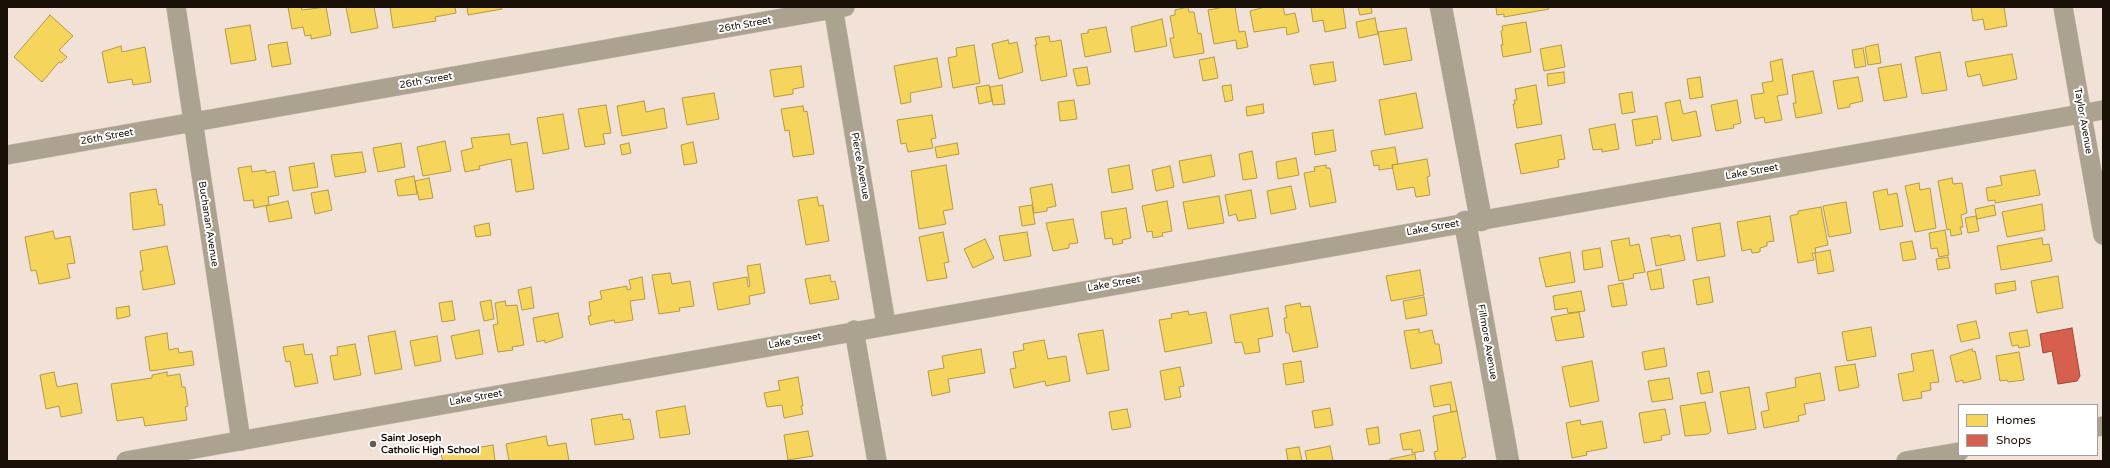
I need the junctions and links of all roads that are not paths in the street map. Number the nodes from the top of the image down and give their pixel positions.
1 (176, 7) edge
2 (1441, 7) edge
3 (2063, 7) edge
4 (837, 8) edge
5 (2103, 110) edge
6 (2082, 114) junction
7 (193, 122) junction
8 (7, 155) edge
9 (1473, 221) junction
10 (2103, 235) edge
11 (886, 324) junction
12 (854, 330) junction
13 (241, 441) junction
14 (1958, 452) edge
15 (126, 461) edge
16 (877, 461) edge
17 (1508, 461) edge
18 (1906, 461) edge

1 - 7 street, Buchanan Avenue
2 - 9 street, Fillmore Avenue
3 - 6 street, Taylor Avenue
4 - 7 street, 26th Street
4 - 11 street, Pierce Avenue
5 - 6 street, Lake Street
6 - 9 street, Lake Street
6 - 10 street, Taylor Avenue
7 - 8 street, 26th Street
7 - 13 street, Buchanan Avenue
9 - 11 street, Lake Street
9 - 17 street, Fillmore Avenue
11 - 12 street, Lake Street
12 - 13 street, Lake Street
12 - 16 street
13 - 15 street, Lake Street
14 - 18 street

